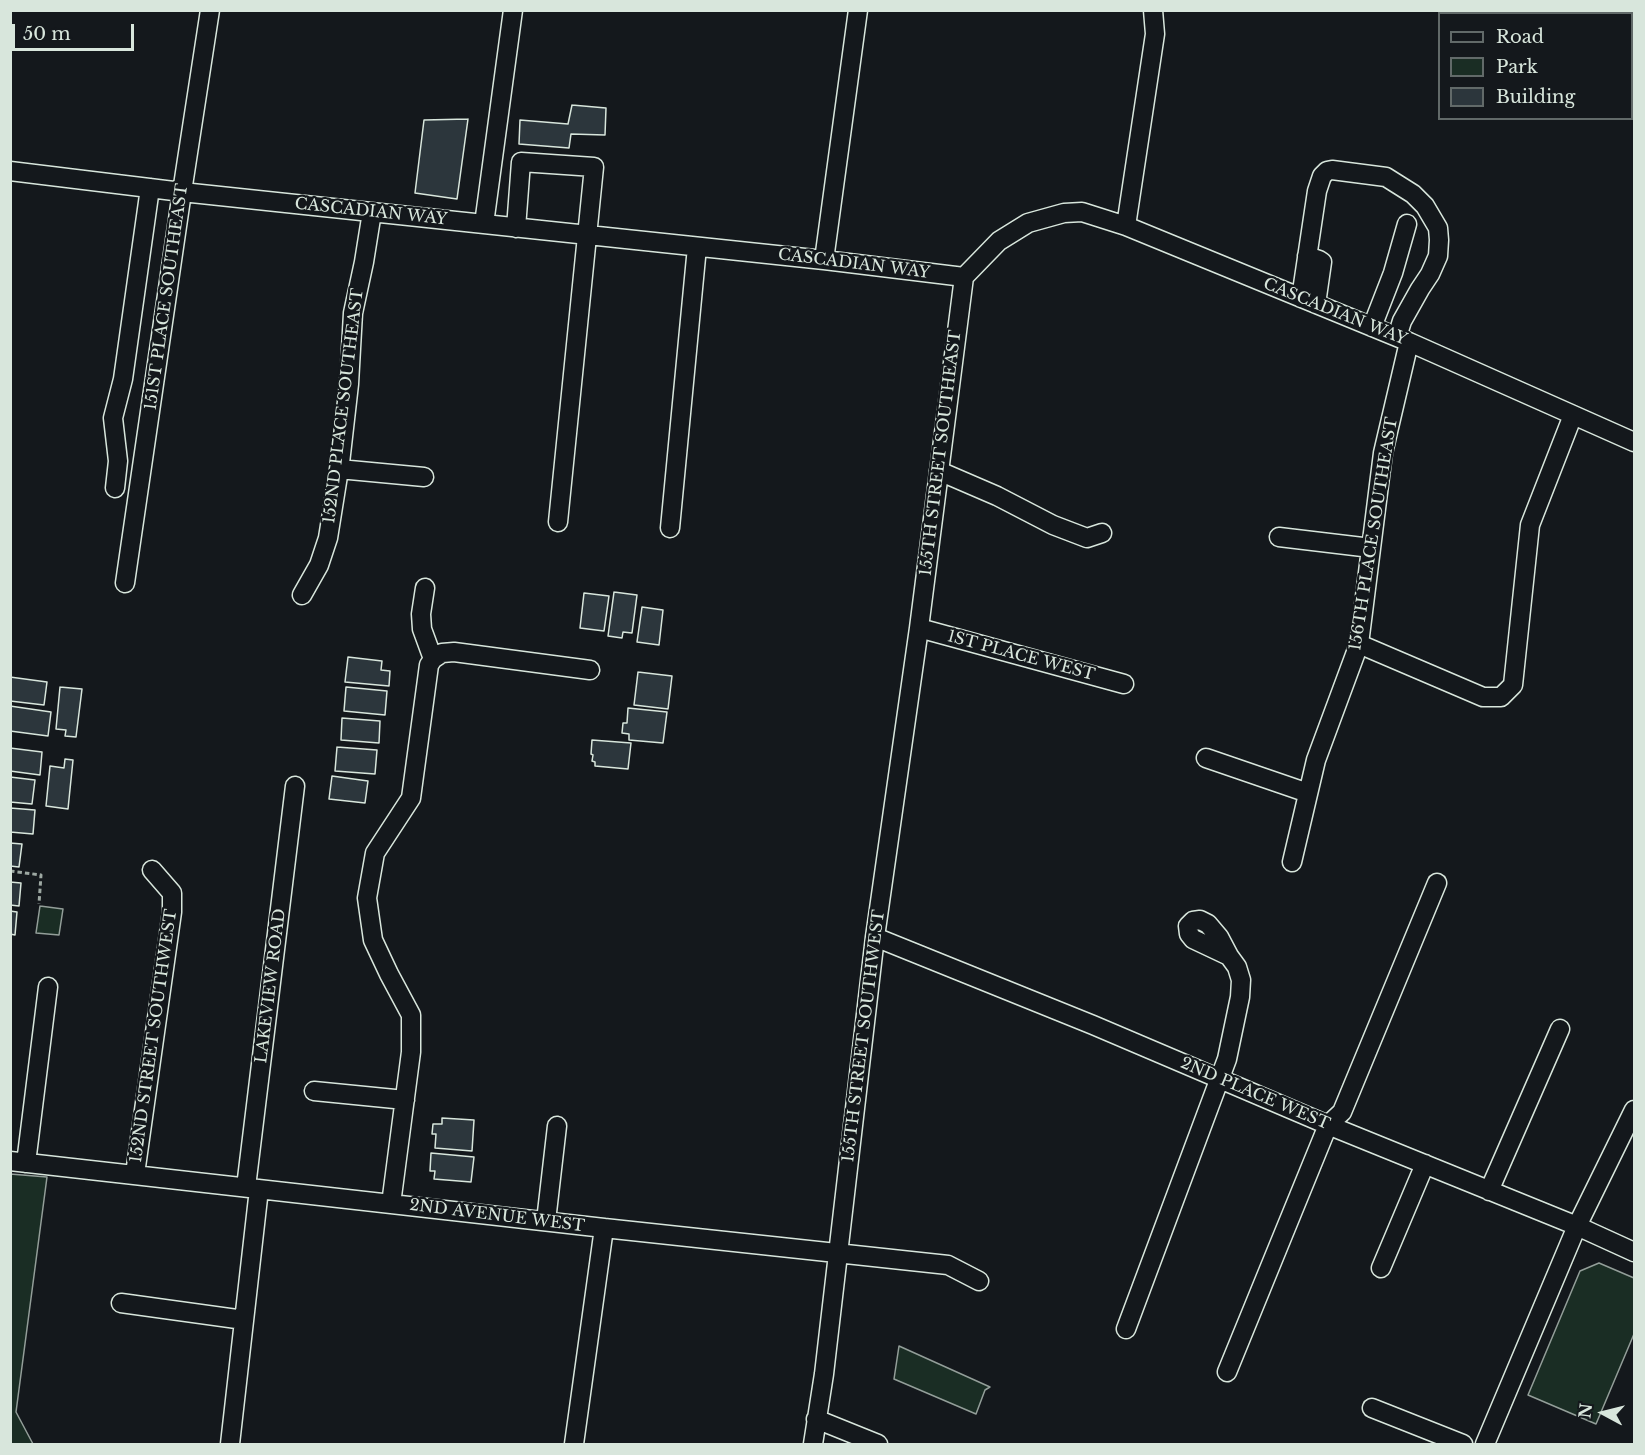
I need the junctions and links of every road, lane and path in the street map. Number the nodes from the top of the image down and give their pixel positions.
1 (210, 10) edge
2 (513, 10) edge
3 (858, 10) edge
4 (1154, 10) edge
5 (10, 171) edge
6 (150, 188) junction
7 (182, 192) junction
8 (372, 213) junction
9 (484, 224) junction
10 (1407, 224) dead end
11 (1126, 226) junction
12 (516, 228) junction
13 (586, 235) junction
14 (697, 247) junction
15 (824, 260) junction
16 (964, 277) junction
17 (1309, 301) junction
18 (1372, 327) junction
19 (1403, 339) junction
20 (1573, 415) junction
21 (1635, 442) edge
22 (339, 469) junction
23 (939, 471) junction
24 (424, 477) dead end
25 (115, 488) dead end
26 (558, 522) dead end
27 (670, 528) dead end
28 (1102, 533) dead end
29 (1279, 537) dead end
30 (1371, 548) junction
31 (125, 583) dead end
32 (425, 588) dead end
33 (302, 595) dead end
34 (918, 628) junction
35 (1359, 644) junction
36 (433, 659) junction
37 (590, 670) dead end
38 (1124, 684) dead end
39 (1206, 758) dead end
40 (295, 786) dead end
41 (1308, 793) junction
42 (1292, 862) dead end
43 (152, 870) dead end
44 (10, 871) edge
45 (1437, 883) dead end
46 (39, 904) dead end
47 (875, 937) junction
48 (1229, 956) dead end
49 (48, 987) dead end
50 (1560, 1029) dead end
51 (1220, 1079) junction
52 (314, 1091) dead end
53 (405, 1100) junction
54 (1635, 1110) edge
55 (1328, 1125) junction
56 (557, 1126) dead end
57 (18, 1162) edge
58 (1425, 1164) junction
59 (135, 1174) junction
60 (252, 1188) junction
61 (1489, 1191) junction
62 (391, 1204) junction
63 (546, 1221) junction
64 (1577, 1226) junction
65 (604, 1228) junction
66 (1635, 1252) edge
67 (837, 1254) junction
68 (1381, 1268) dead end
69 (979, 1281) dead end
70 (121, 1303) dead end
71 (244, 1320) junction
72 (1126, 1329) dead end
73 (1227, 1372) dead end
74 (1372, 1408) dead end
75 (816, 1419) junction
76 (230, 1444) edge
77 (574, 1444) edge
78 (813, 1444) edge
79 (878, 1444) edge
80 (1463, 1444) edge
81 (1485, 1444) edge

1 - 7 street, 151ST PLACE SOUTHEAST
2 - 9 street
3 - 15 street
4 - 11 street
5 - 6 street, CASCADIAN WAY
6 - 7 street, CASCADIAN WAY
6 - 25 street
7 - 8 street, CASCADIAN WAY
7 - 31 street, 151ST PLACE SOUTHEAST
8 - 9 street, CASCADIAN WAY
8 - 22 street, 152ND PLACE SOUTHEAST
9 - 12 street, CASCADIAN WAY
10 - 18 street
11 - 16 street, CASCADIAN WAY
11 - 17 street, CASCADIAN WAY
12 - 13 street, CASCADIAN WAY
12 - 13 street
13 - 14 street, CASCADIAN WAY
13 - 26 street
14 - 15 street, CASCADIAN WAY
14 - 27 street
15 - 16 street, CASCADIAN WAY
16 - 23 street, 155TH STREET SOUTHEAST
17 - 18 street, CASCADIAN WAY
17 - 19 street, 156TH PLACE SOUTHEAST
18 - 19 street, CASCADIAN WAY
19 - 20 street, CASCADIAN WAY
19 - 30 street, 156TH PLACE SOUTHEAST
20 - 21 street, CASCADIAN WAY
20 - 35 street
22 - 24 street
22 - 33 street, 152ND PLACE SOUTHEAST
23 - 28 street
23 - 34 street, 155TH STREET SOUTHEAST
29 - 30 street
30 - 35 street, 156TH PLACE SOUTHEAST
32 - 36 street
34 - 38 street, 1ST PLACE WEST
34 - 47 street, 155TH STREET SOUTHWEST
35 - 41 street, 156TH PLACE SOUTHEAST
36 - 37 street
36 - 53 street
39 - 41 street
40 - 60 street, LAKEVIEW ROAD
41 - 42 street, 156TH PLACE SOUTHEAST
43 - 59 street, 152ND STREET SOUTHWEST
44 - 46 path
45 - 55 street
47 - 51 street, 2ND PLACE WEST
47 - 67 street, 155TH STREET SOUTHWEST
48 - 51 street
49 - 57 street
50 - 61 street
51 - 55 street, 2ND PLACE WEST
51 - 72 street
52 - 53 street
53 - 62 street
54 - 64 street
55 - 58 street, 2ND PLACE WEST
55 - 73 street
56 - 63 street
57 - 59 street, 2ND AVENUE WEST
58 - 61 street, 2ND PLACE WEST
58 - 68 street
59 - 60 street, 2ND AVENUE WEST
60 - 62 street, 2ND AVENUE WEST
60 - 71 street, LAKEVIEW ROAD
61 - 64 street, 2ND PLACE WEST
62 - 63 street, 2ND AVENUE WEST
63 - 65 street, 2ND AVENUE WEST
64 - 66 street, 2ND PLACE WEST
64 - 81 street
65 - 67 street, 2ND AVENUE WEST
65 - 77 street
67 - 69 street, 2ND AVENUE WEST
67 - 75 street, 155TH STREET SOUTHWEST
70 - 71 street
71 - 76 street, LAKEVIEW ROAD
74 - 80 street
75 - 78 street, 155TH STREET SOUTHWEST
75 - 79 street

